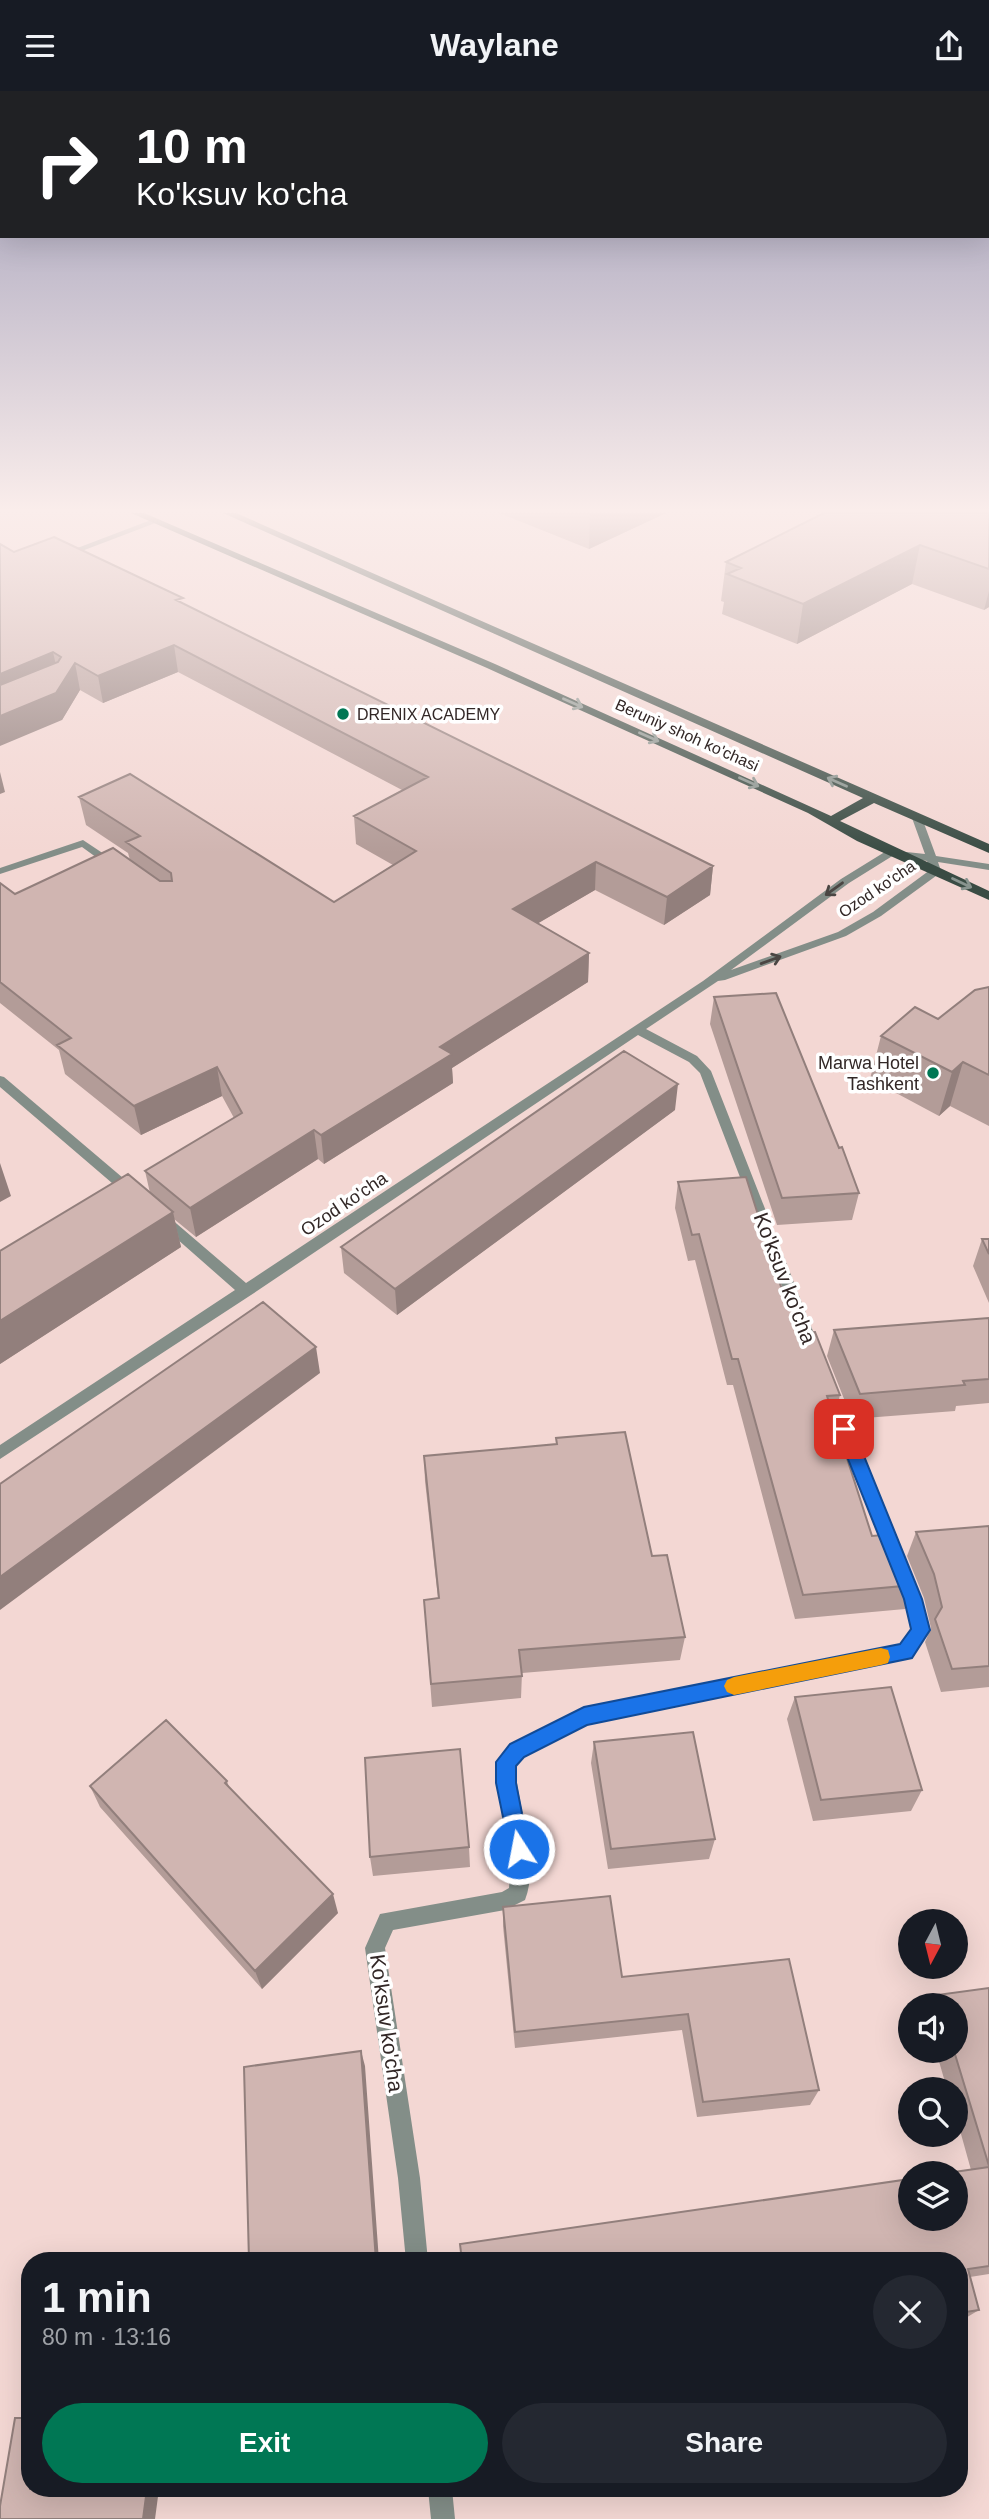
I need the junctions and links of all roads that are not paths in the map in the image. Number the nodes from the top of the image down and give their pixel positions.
1 (398, 626) edge
2 (484, 626) edge
3 (873, 798) junction
4 (918, 818) junction
5 (832, 820) junction
6 (989, 849) edge
7 (892, 852) junction
8 (933, 865) junction
9 (989, 867) edge
10 (0, 871) edge
11 (127, 874) edge
12 (989, 895) edge
13 (707, 983) junction
14 (636, 1028) junction
15 (0, 1080) edge
16 (246, 1291) junction
17 (0, 1453) edge
18 (416, 2252) edge
19 (441, 2497) edge
20 (443, 2519) edge

1 -> 5 main road, Beruniy shoh ko'chasi
3 -> 2 main road, Beruniy shoh ko'chasi
3 - 4 main road, Beruniy shoh ko'chasi
3 - 5 main road
4 - 6 main road, Beruniy shoh ko'chasi
4 - 8 street, Ozod ko'cha
5 - 7 main road, Beruniy shoh ko'chasi
7 - 8 main road, Beruniy shoh ko'chasi
7 -> 13 street, Ozod ko'cha
8 - 9 street, Ozod ko'cha
8 -> 12 main road, Beruniy shoh ko'chasi
13 -> 8 street, Ozod ko'cha
10 - 11 street
13 - 14 street, Ozod ko'cha
14 - 16 street, Ozod ko'cha
14 - 18 street, Ko'ksuv ko'cha
15 - 16 street
16 - 17 street, Ozod ko'cha
19 - 20 street

